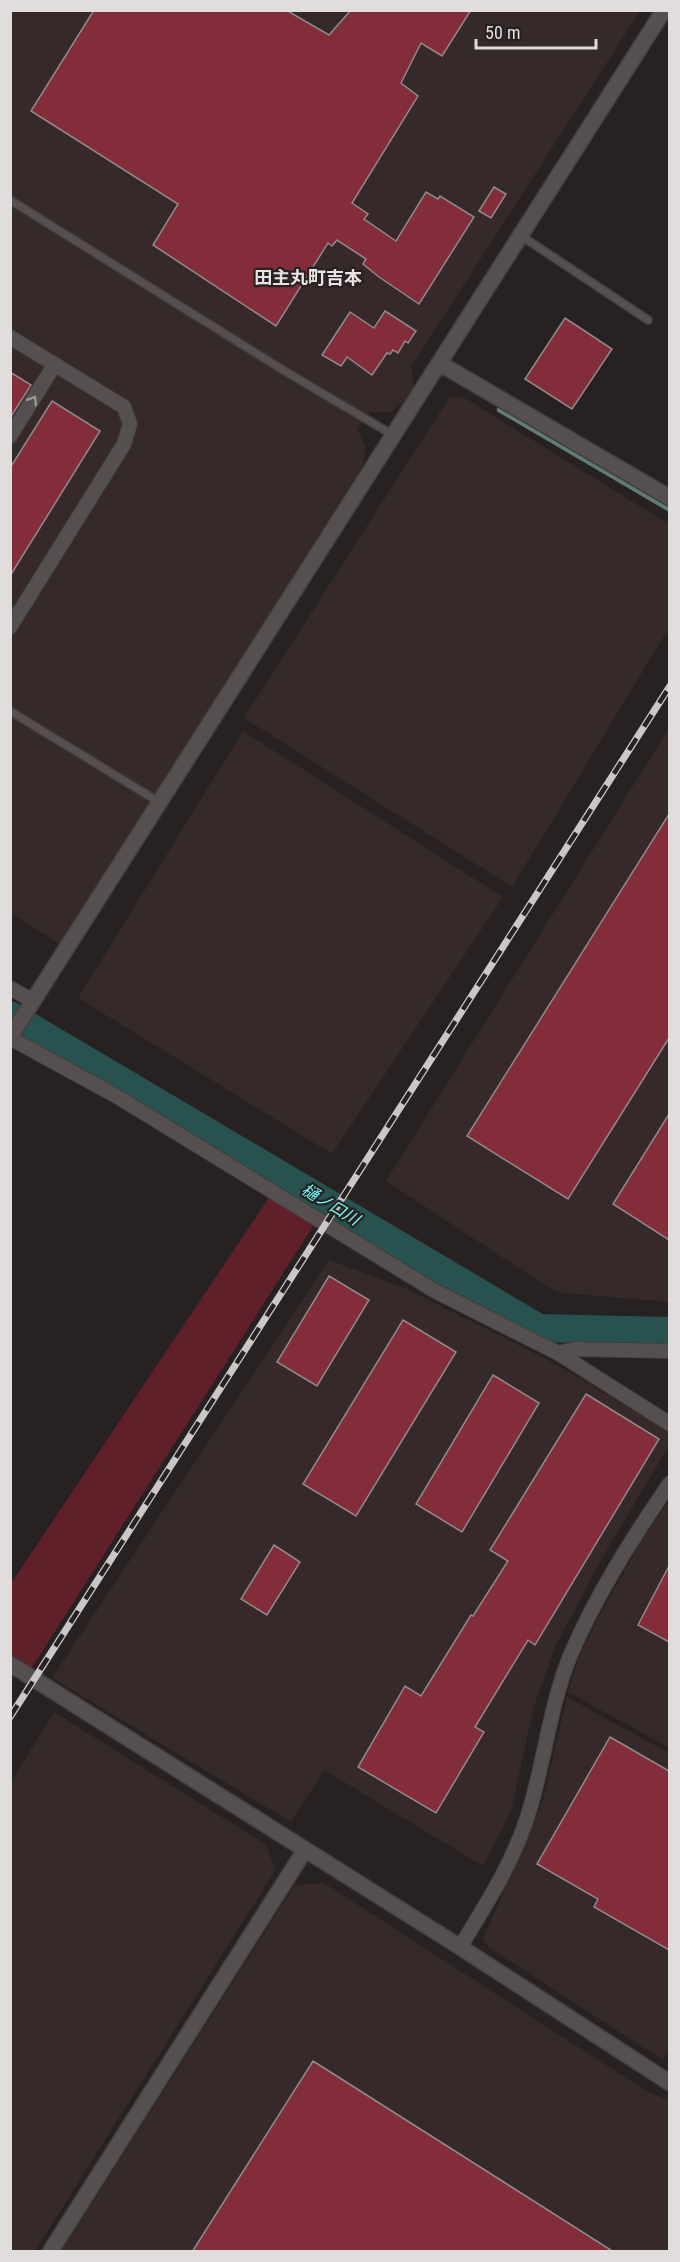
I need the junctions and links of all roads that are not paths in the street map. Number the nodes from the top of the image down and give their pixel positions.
1 (664, 10) edge
2 (10, 200) edge
3 (520, 235) junction
4 (648, 320) dead end
5 (10, 336) edge
6 (440, 363) junction
7 (55, 364) junction
8 (393, 435) junction
9 (10, 436) edge
10 (669, 498) edge
11 (10, 627) edge
12 (10, 711) edge
13 (159, 802) junction
14 (10, 988) edge
15 (31, 1005) junction
16 (12, 1036) edge
17 (669, 1351) edge
18 (558, 1353) junction
19 (669, 1424) edge
20 (669, 1483) edge
21 (10, 1664) edge
22 (305, 1850) junction
23 (460, 1947) junction
24 (669, 2083) edge
25 (50, 2252) edge

1 - 3 street
2 - 8 lane
3 - 4 lane
3 - 6 street
5 - 7 street
6 - 8 street
6 - 10 street
9 -> 7 street
7 - 11 street
8 - 13 street
12 - 13 lane
13 - 15 street
14 - 15 street
15 - 16 street
16 - 18 street
17 - 18 street
18 - 19 street
20 - 23 street
21 - 22 street
22 - 23 street
22 - 25 street
23 - 24 street

